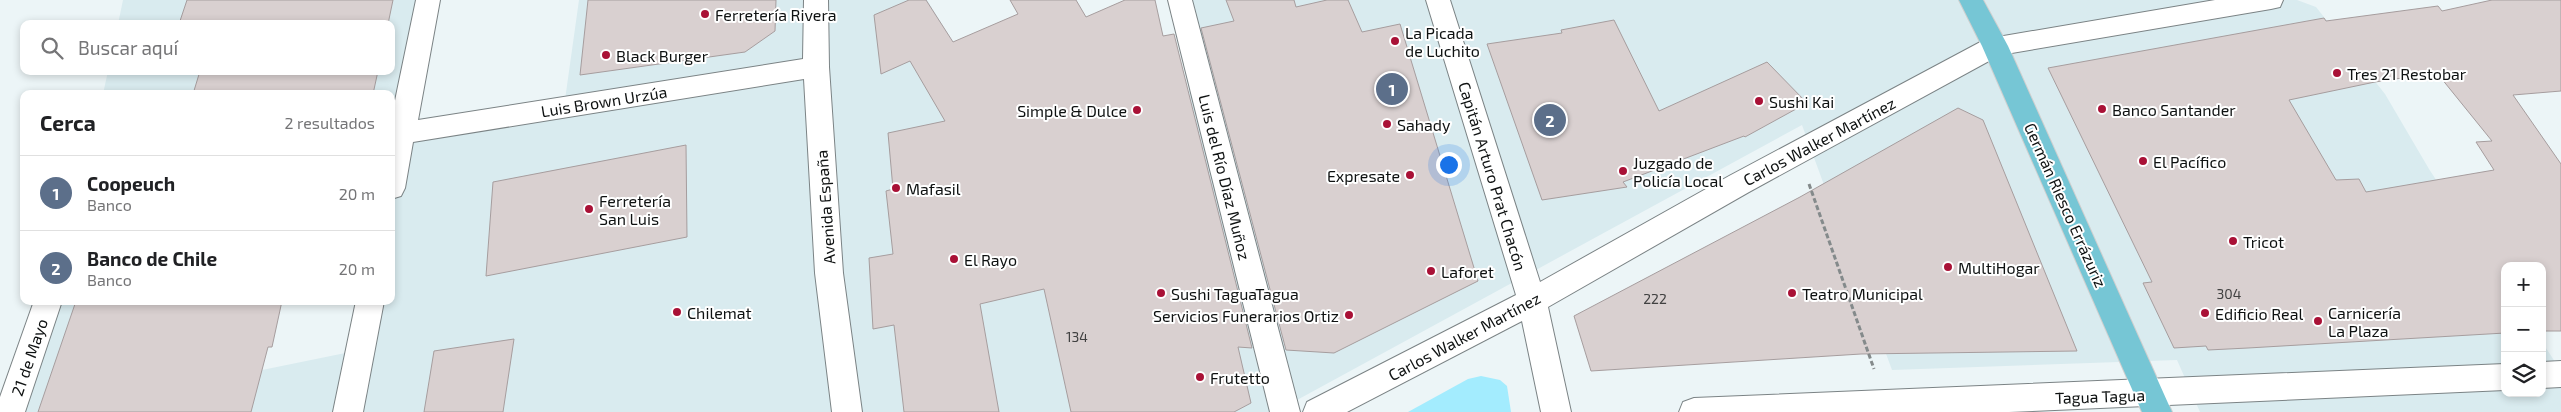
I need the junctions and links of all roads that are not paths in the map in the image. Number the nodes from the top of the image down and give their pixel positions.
1 (428, 0) edge
2 (816, 0) edge
3 (1180, 0) edge
4 (1438, 0) edge
5 (1971, 0) edge
6 (2271, 0) edge
7 (1995, 46) junction
8 (816, 67) junction
9 (396, 134) edge
10 (1532, 300) junction
11 (47, 305) edge
12 (369, 305) edge
13 (2561, 374) edge
14 (2546, 375) edge
15 (2501, 377) edge
16 (2153, 403) edge
17 (10, 412) edge
18 (348, 412) edge
19 (847, 412) edge
20 (1285, 412) edge
21 (1318, 412) edge
22 (1556, 412) edge
23 (1694, 412) edge

1 - 9 street
2 - 8 street, Avenida España
3 - 20 street, Luis del Río Díaz Muñoz
4 - 10 street, Capitán Arturo Prat Chacón
5 - 7 main road, Germán Riesco Errázuriz
6 - 7 street, Carlos Walker Martínez
7 - 10 street, Carlos Walker Martínez
7 - 16 main road, Germán Riesco Errázuriz
8 - 9 street, Luis Brown Urzúa
8 - 19 street, Avenida España
10 - 21 street, Carlos Walker Martínez
10 - 22 street, Capitán Arturo Prat Chacón
11 - 17 street, 21 de Mayo
12 - 18 street
13 - 14 street
15 - 16 street, Tagua Tagua
16 - 23 street, Tagua Tagua

